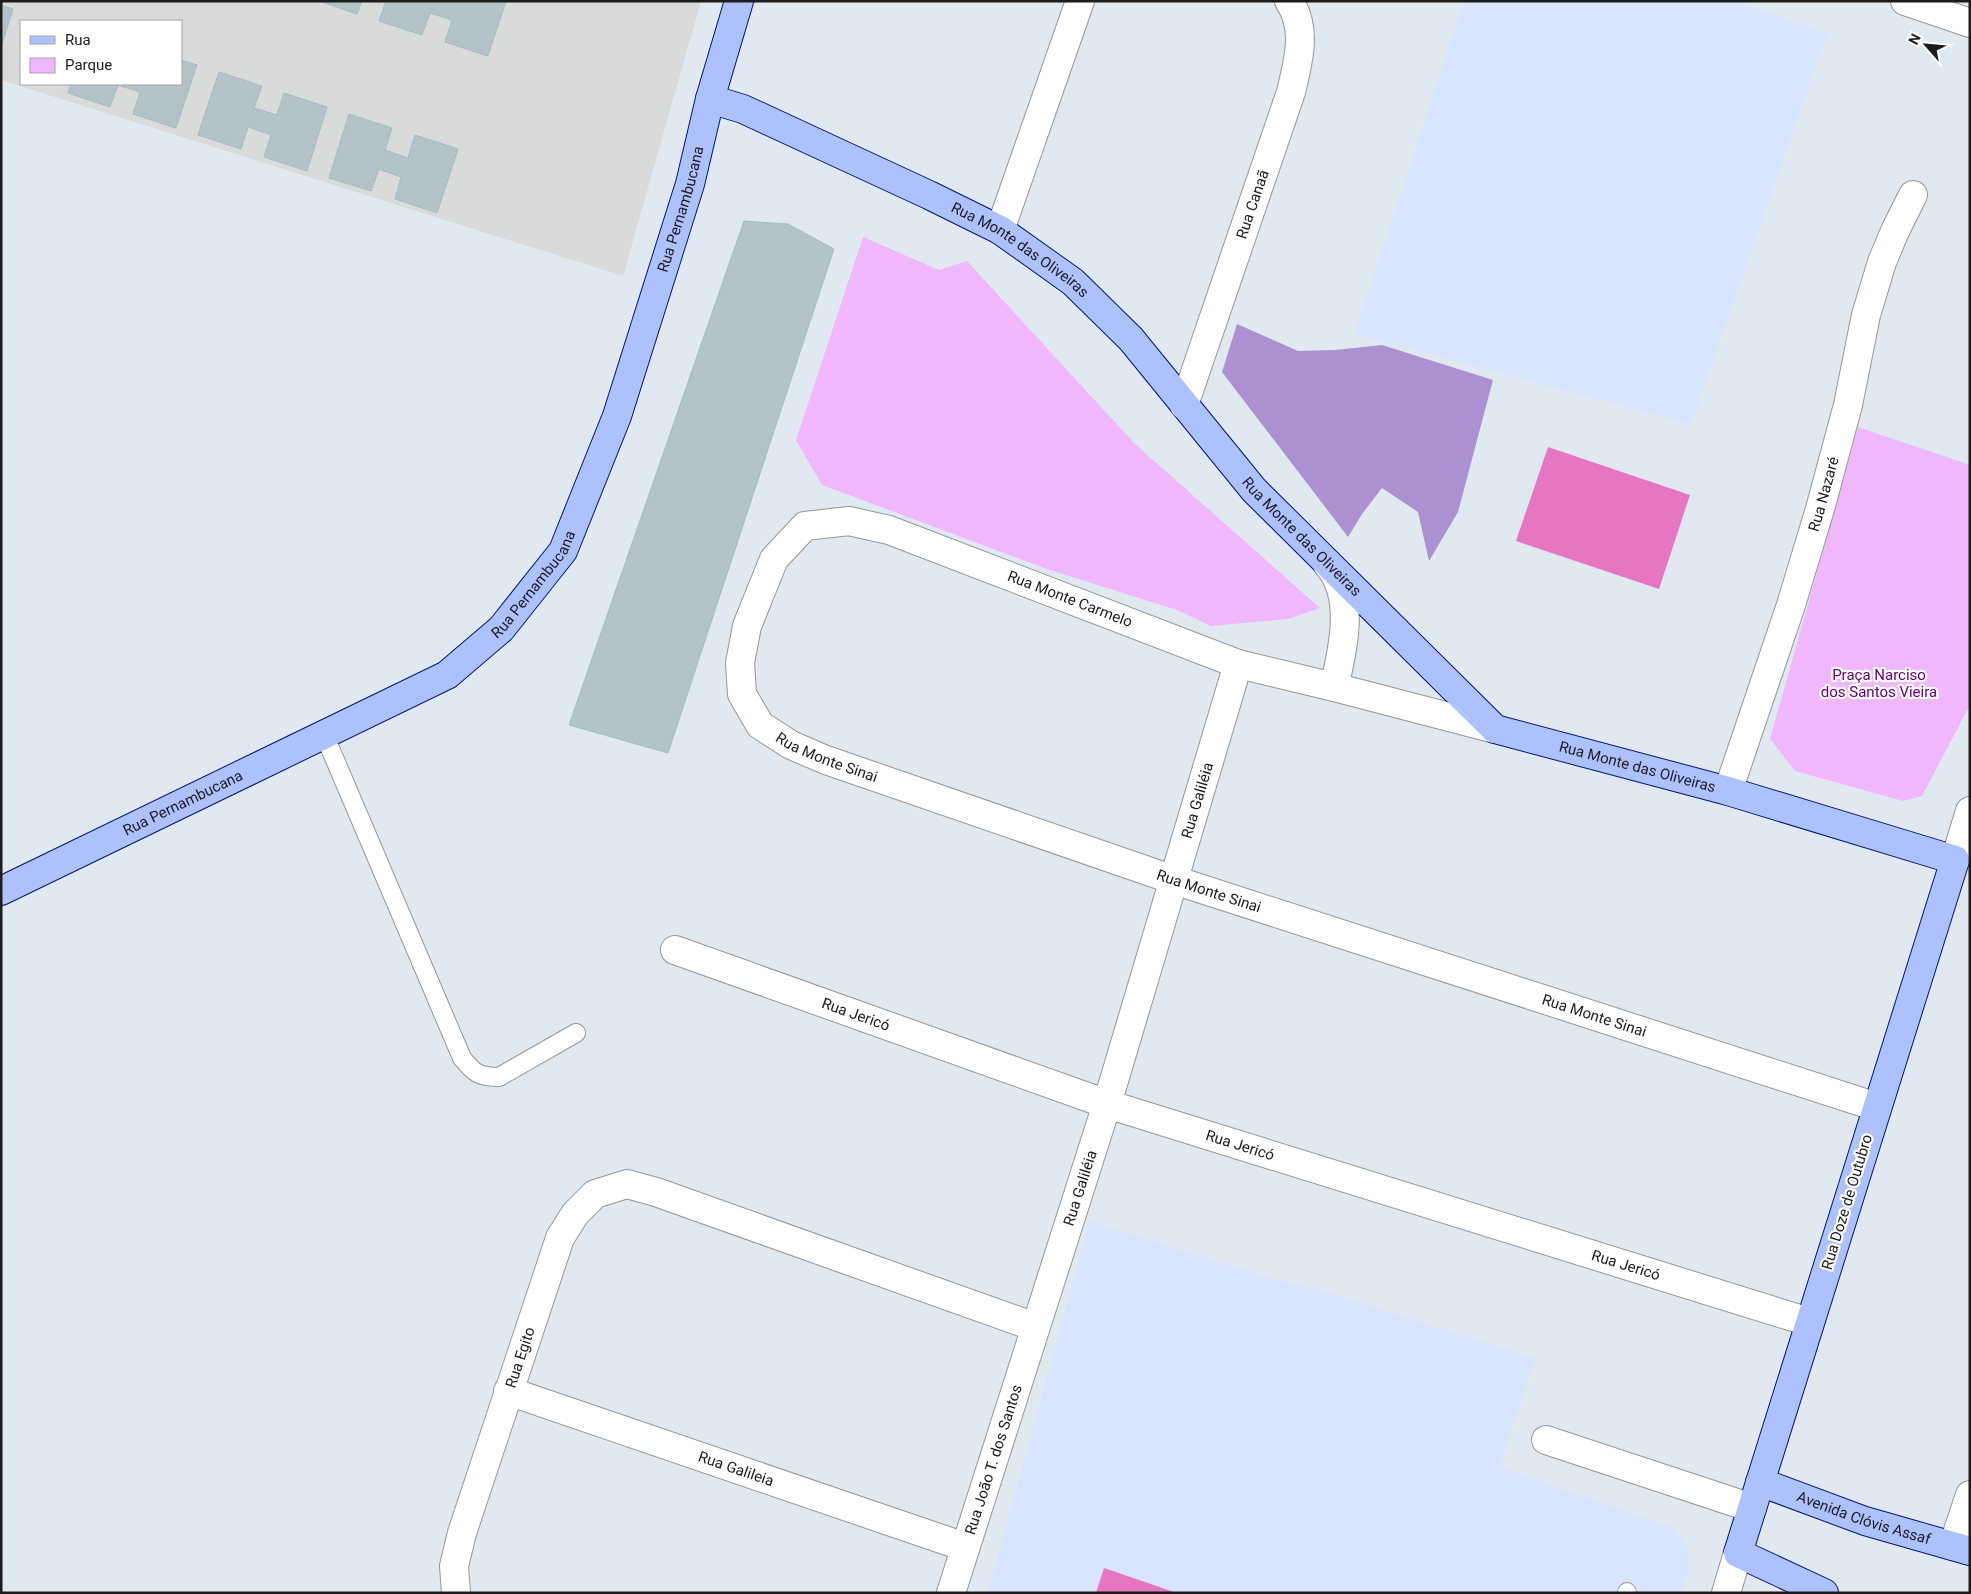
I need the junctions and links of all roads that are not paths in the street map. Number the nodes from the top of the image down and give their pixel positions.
1 (739, 1) edge
2 (1080, 1) edge
3 (1289, 1) edge
4 (1905, 1) edge
5 (1970, 23) edge
6 (710, 99) junction
7 (1913, 195) dead end
8 (1000, 230) junction
9 (1184, 405) junction
10 (805, 526) joint
11 (1304, 539) junction
12 (1238, 664) junction
13 (1334, 687) junction
14 (1495, 729) junction
15 (324, 734) junction
16 (1728, 791) junction
17 (1970, 811) edge
18 (1955, 860) junction
19 (1174, 880) junction
20 (1, 891) edge
21 (675, 950) dead end
22 (576, 1033) dead end
23 (1107, 1104) junction
24 (1877, 1107) junction
25 (1809, 1322) junction
26 (1035, 1327) junction
27 (508, 1391) junction
28 (1546, 1440) dead end
29 (1760, 1482) junction
30 (1970, 1495) edge
31 (1752, 1508) junction
32 (965, 1547) junction
33 (1961, 1549) edge
34 (1738, 1553) junction
35 (456, 1593) edge
36 (951, 1593) edge
37 (1726, 1593) edge
38 (1824, 1593) edge

1 - 6 street, Rua Pernambucana
2 - 8 street
3 - 9 street, Rua Canaã
4 - 5 street
6 - 8 street, Rua Monte das Oliveiras
6 - 15 street, Rua Pernambucana
7 - 16 street, Rua Nazaré
8 - 9 street, Rua Monte das Oliveiras
9 - 11 street, Rua Monte das Oliveiras
10 - 12 street, Rua Monte Carmelo
10 - 19 street, Rua Monte Sinai
11 - 13 street
11 - 14 street, Rua Monte das Oliveiras
12 - 13 street, Rua Monte Carmelo
12 - 19 street, Rua Galiléia
13 - 14 street, Rua Monte Carmelo
14 - 16 street, Rua Monte das Oliveiras
15 - 20 street, Rua Pernambucana
15 - 22 lane
16 - 18 street, Rua Monte das Oliveiras
17 - 18 street, Rua Doze de Outubro
18 - 24 street, Rua Doze de Outubro
19 - 23 street, Rua Galiléia
19 - 24 street, Rua Monte Sinai
21 - 23 street, Rua Jericó
23 - 25 street, Rua Jericó
23 - 26 street, Rua Galiléia
24 - 25 street, Rua Doze de Outubro
25 - 29 street, Rua Doze de Outubro
26 - 27 street, Rua Egito
26 - 32 street, Rua João T. dos Santos
27 - 32 street, Rua Galileia
27 - 35 street, Rua Egito
28 - 31 street
29 - 31 street, Rua Doze de Outubro
29 - 33 street, Avenida Clóvis Assaf
30 - 33 street
31 - 34 street, Rua Doze de Outubro
32 - 36 street, Rua João T. dos Santos
34 - 37 street, Rua Doze de Outubro
34 - 38 street

